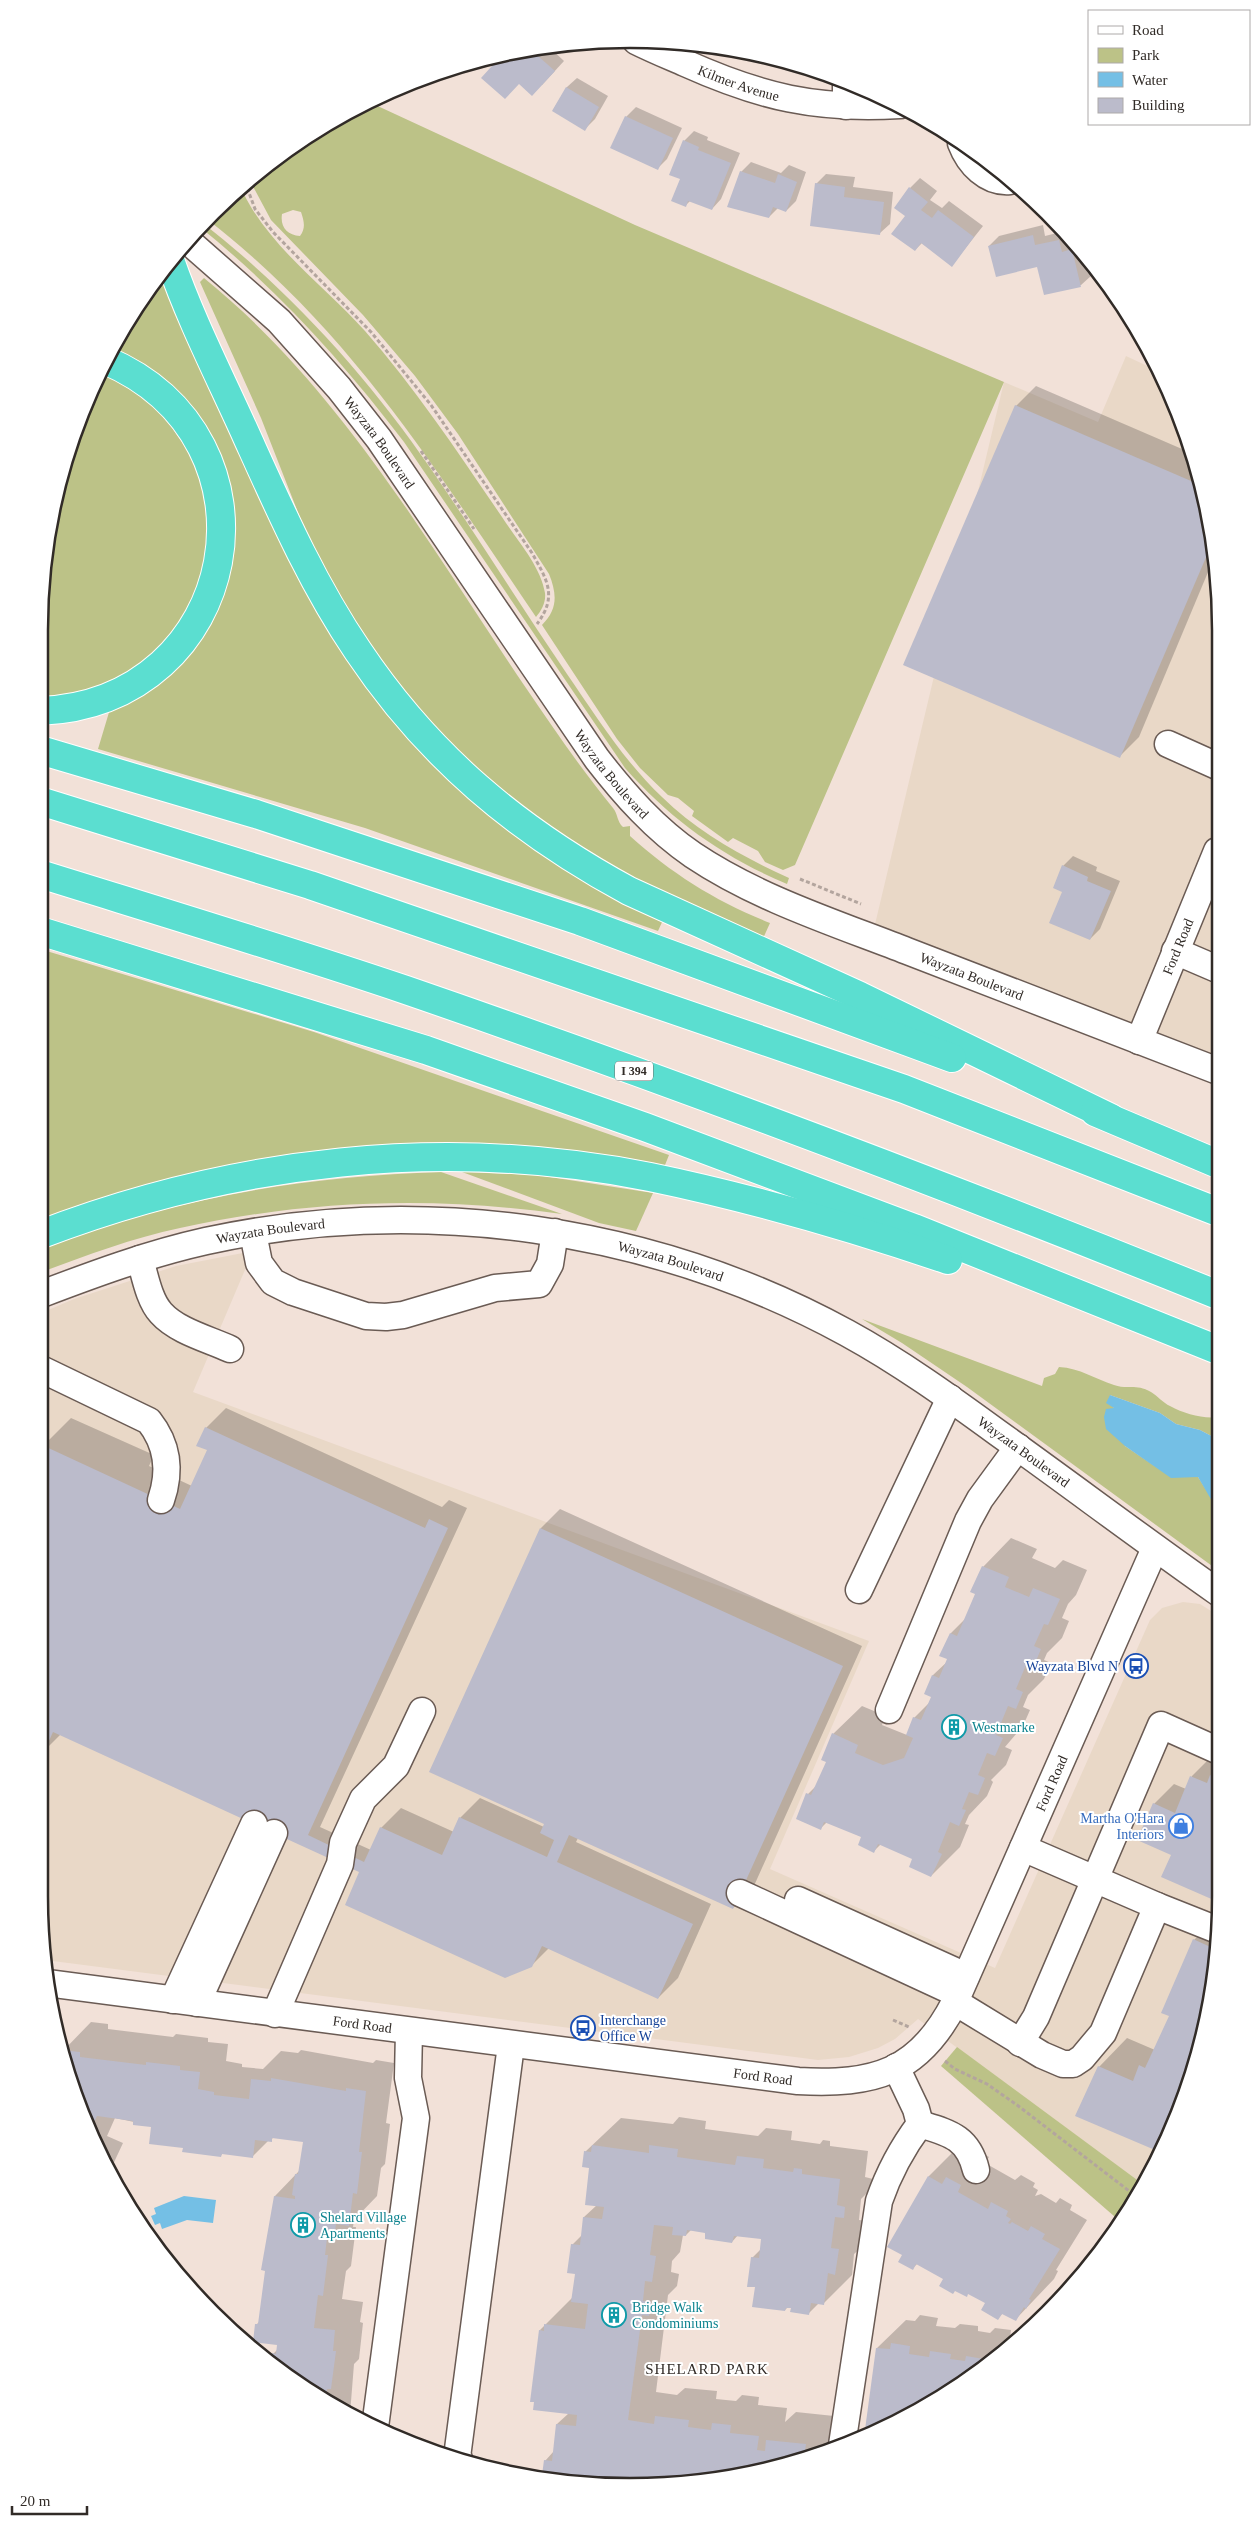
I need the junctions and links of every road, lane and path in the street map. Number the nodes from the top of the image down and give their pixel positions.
1 (653, 49) edge
2 (846, 94) edge
3 (867, 98) edge
4 (968, 156) edge
5 (999, 179) edge
6 (248, 190) edge
7 (193, 245) edge
8 (173, 269) edge
9 (113, 363) edge
10 (420, 450) dead end
11 (480, 537) dead end
12 (532, 616) dead end
13 (537, 624) junction
14 (542, 632) dead end
15 (48, 710) edge
16 (1168, 744) dead end
17 (48, 752) edge
18 (1212, 764) edge
19 (48, 803) edge
20 (1212, 863) edge
21 (791, 876) dead end
22 (48, 877) edge
23 (863, 905) dead end
24 (48, 933) edge
25 (1175, 951) junction
26 (1212, 967) edge
27 (1139, 1041) junction
28 (1212, 1069) edge
29 (1111, 1118) junction
30 (1212, 1161) edge
31 (1212, 1210) edge
32 (48, 1232) edge
33 (556, 1232) junction
34 (252, 1233) junction
35 (140, 1259) junction
36 (48, 1292) edge
37 (1212, 1293) edge
38 (1212, 1348) edge
39 (230, 1349) dead end
40 (1212, 1356) edge
41 (48, 1372) edge
42 (950, 1398) junction
43 (1018, 1447) junction
44 (160, 1500) dead end
45 (1155, 1548) junction
46 (1212, 1588) edge
47 (859, 1590) dead end
48 (889, 1710) dead end
49 (422, 1711) dead end
50 (1212, 1748) edge
51 (264, 1828) dead end
52 (1023, 1848) junction
53 (1095, 1880) junction
54 (744, 1885) dead end
55 (1157, 1906) junction
56 (1211, 1927) edge
57 (54, 1984) edge
58 (960, 1991) junction
59 (185, 2002) junction
60 (275, 2014) junction
61 (893, 2020) dead end
62 (409, 2031) junction
63 (1020, 2043) junction
64 (512, 2045) junction
65 (928, 2045) junction
66 (896, 2067) junction
67 (920, 2124) junction
68 (976, 2170) dead end
69 (1131, 2192) edge
70 (376, 2420) edge
71 (843, 2438) edge
72 (458, 2452) edge

1 - 2 street, Kilmer Avenue
2 - 3 street, Kilmer Avenue
4 - 5 street
6 - 13 path
7 - 27 street, Wayzata Boulevard
8 - 29 highway
9 - 15 highway
10 - 11 path
12 - 13 path
13 - 14 path
16 - 18 street
17 - 29 highway
19 - 31 highway
20 - 25 street, Ford Road
21 - 23 path
22 - 37 highway, I 394
24 - 38 highway
25 - 26 street
25 - 27 street, Ford Road
27 - 28 street, Wayzata Boulevard
29 - 30 highway
32 - 40 highway
33 - 34 street, Wayzata Boulevard
33 - 34 street
33 - 42 street, Wayzata Boulevard
34 - 35 street, Wayzata Boulevard
35 - 36 street, Wayzata Boulevard
35 - 39 street
41 - 44 street
42 - 43 street, Wayzata Boulevard
42 - 47 street
43 - 45 street, Wayzata Boulevard
43 - 48 street
45 - 46 street, Wayzata Boulevard
45 - 52 street, Ford Road
49 - 60 street
50 - 53 street
51 - 59 street
52 - 53 street
52 - 58 street, Ford Road
53 - 55 street
53 - 63 street
54 - 58 street
55 - 56 street
55 - 63 street
57 - 59 street, Ford Road
58 - 63 street
58 - 65 street, Ford Road
59 - 60 street, Ford Road
60 - 62 street, Ford Road
61 - 65 path
62 - 64 street, Ford Road
62 - 70 street
64 - 66 street, Ford Road
64 - 72 street
65 - 66 street, Ford Road
65 - 69 path
66 - 67 street
67 - 68 street
67 - 71 street

